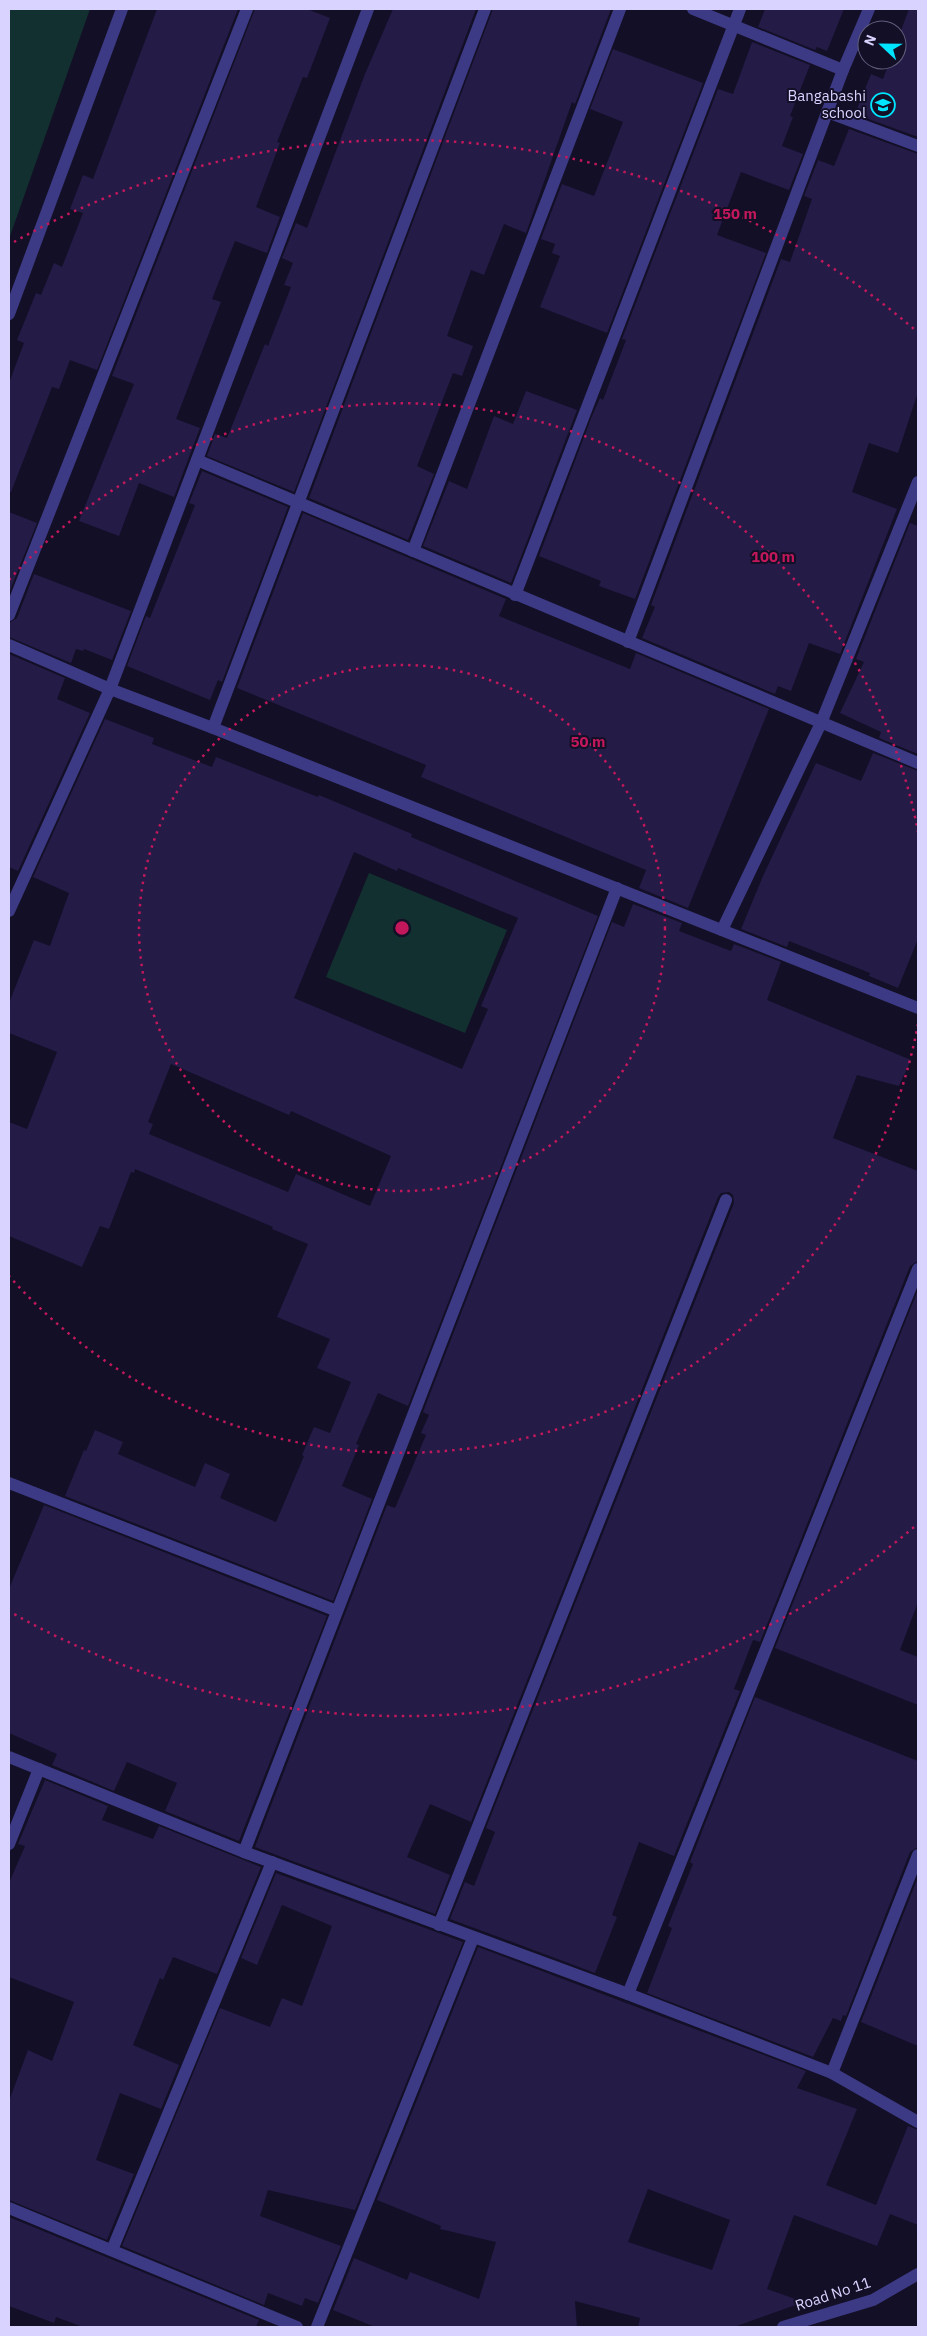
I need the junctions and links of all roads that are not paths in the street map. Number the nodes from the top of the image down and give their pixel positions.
1 (122, 9) edge
2 (247, 9) edge
3 (368, 9) edge
4 (485, 9) edge
5 (620, 9) edge
6 (693, 9) edge
7 (740, 9) edge
8 (869, 9) edge
9 (734, 25) junction
10 (843, 70) junction
11 (827, 112) junction
12 (918, 146) edge
13 (9, 314) edge
14 (196, 460) junction
15 (918, 482) edge
16 (297, 502) junction
17 (413, 551) junction
18 (515, 595) junction
19 (9, 615) edge
20 (628, 642) junction
21 (9, 645) edge
22 (110, 689) junction
23 (820, 723) junction
24 (213, 728) junction
25 (918, 764) edge
26 (617, 888) junction
27 (9, 911) edge
28 (722, 930) junction
29 (918, 1008) edge
30 (726, 1200) dead end
31 (918, 1269) edge
32 (9, 1483) edge
33 (337, 1611) junction
34 (9, 1757) edge
35 (39, 1769) junction
36 (9, 1844) edge
37 (244, 1852) junction
38 (918, 1855) edge
39 (272, 1862) junction
40 (439, 1925) junction
41 (473, 1938) junction
42 (628, 1994) junction
43 (832, 2073) junction
44 (918, 2122) edge
45 (9, 2208) edge
46 (112, 2250) junction
47 (918, 2274) edge
48 (297, 2327) edge
49 (317, 2327) edge
50 (782, 2327) edge

1 - 13 street
2 - 19 street
3 - 14 street
4 - 16 street
5 - 17 street
6 - 9 street
7 - 9 street
8 - 10 street
9 - 10 street
9 - 18 street
10 - 11 street
11 - 12 street
11 - 20 street
14 - 16 street
14 - 22 street
15 - 23 street
16 - 17 street
16 - 24 street
17 - 18 street
18 - 20 street
20 - 23 street
21 - 22 street
22 - 24 street
22 - 27 street
23 - 25 street
23 - 28 street
24 - 26 street
26 - 28 street
26 - 33 street
28 - 29 street
30 - 40 street
31 - 42 street
32 - 33 street
33 - 37 street
34 - 35 street
35 - 36 street
35 - 37 street
37 - 39 street
38 - 43 street
39 - 40 street
39 - 46 street
40 - 41 street
41 - 42 street
41 - 49 street
42 - 43 street
43 - 44 street
45 - 46 street
46 - 48 street
47 - 50 street, Road No 11

